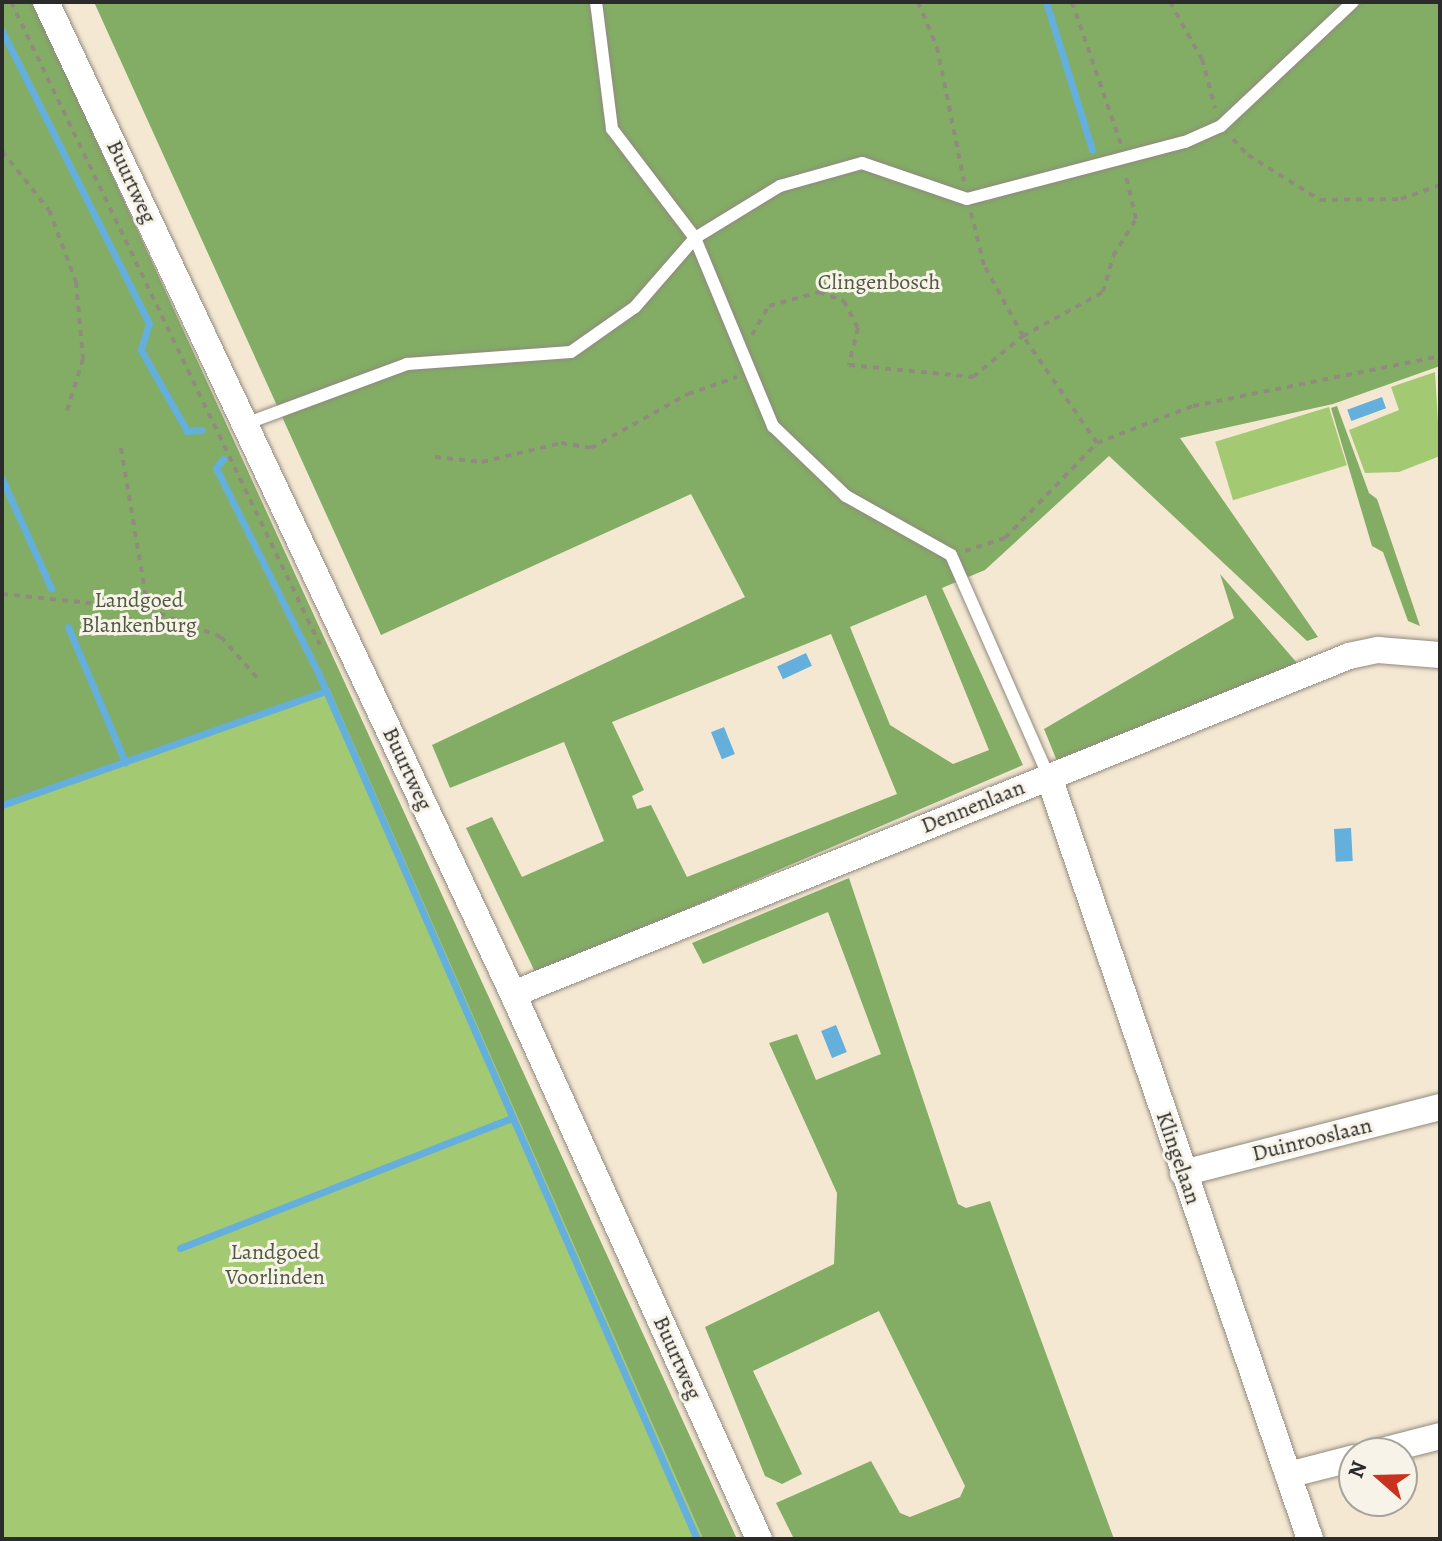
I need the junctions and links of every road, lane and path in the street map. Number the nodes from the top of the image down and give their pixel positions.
1 (11, 2) edge
2 (46, 2) edge
3 (596, 2) edge
4 (918, 2) edge
5 (1072, 2) edge
6 (1170, 2) edge
7 (1353, 2) edge
8 (1221, 126) junction
9 (2, 151) edge
10 (1126, 158) junction
11 (1440, 185) edge
12 (967, 199) junction
13 (695, 238) junction
14 (1023, 336) junction
15 (744, 350) junction
16 (1440, 356) edge
17 (748, 373) junction
18 (66, 414) dead end
19 (245, 424) junction
20 (1097, 443) junction
21 (121, 448) dead end
22 (435, 457) dead end
23 (951, 555) junction
24 (2, 594) edge
25 (148, 609) junction
26 (322, 649) dead end
27 (1440, 655) edge
28 (260, 681) dead end
29 (1049, 777) junction
30 (513, 994) junction
31 (1440, 1107) edge
32 (1183, 1173) junction
33 (1440, 1436) edge
34 (1418, 1442) edge
35 (1338, 1462) edge
36 (1288, 1475) junction
37 (759, 1539) edge
38 (1310, 1539) edge

1 - 26 path
2 - 19 street, Buurtweg
3 - 13 lane
4 - 12 path
5 - 10 path
6 - 8 path
7 - 8 lane
8 - 10 lane
8 - 11 path
9 - 18 path
10 - 12 lane
10 - 14 path
12 - 13 lane
12 - 14 path
13 - 15 lane
13 - 19 lane
14 - 15 path
14 - 20 path
15 - 17 lane
16 - 20 path
17 - 22 path
17 - 23 lane
19 - 30 street, Buurtweg
20 - 23 path
21 - 25 path
23 - 29 lane
24 - 25 path
25 - 28 path
27 - 29 street, Dennenlaan
29 - 30 street, Dennenlaan
29 - 32 street, Klingelaan
30 - 37 street, Buurtweg
31 - 32 street, Duinrooslaan
32 - 36 street, Klingelaan
33 - 34 street
35 - 36 street
36 - 38 street, Klingelaan

